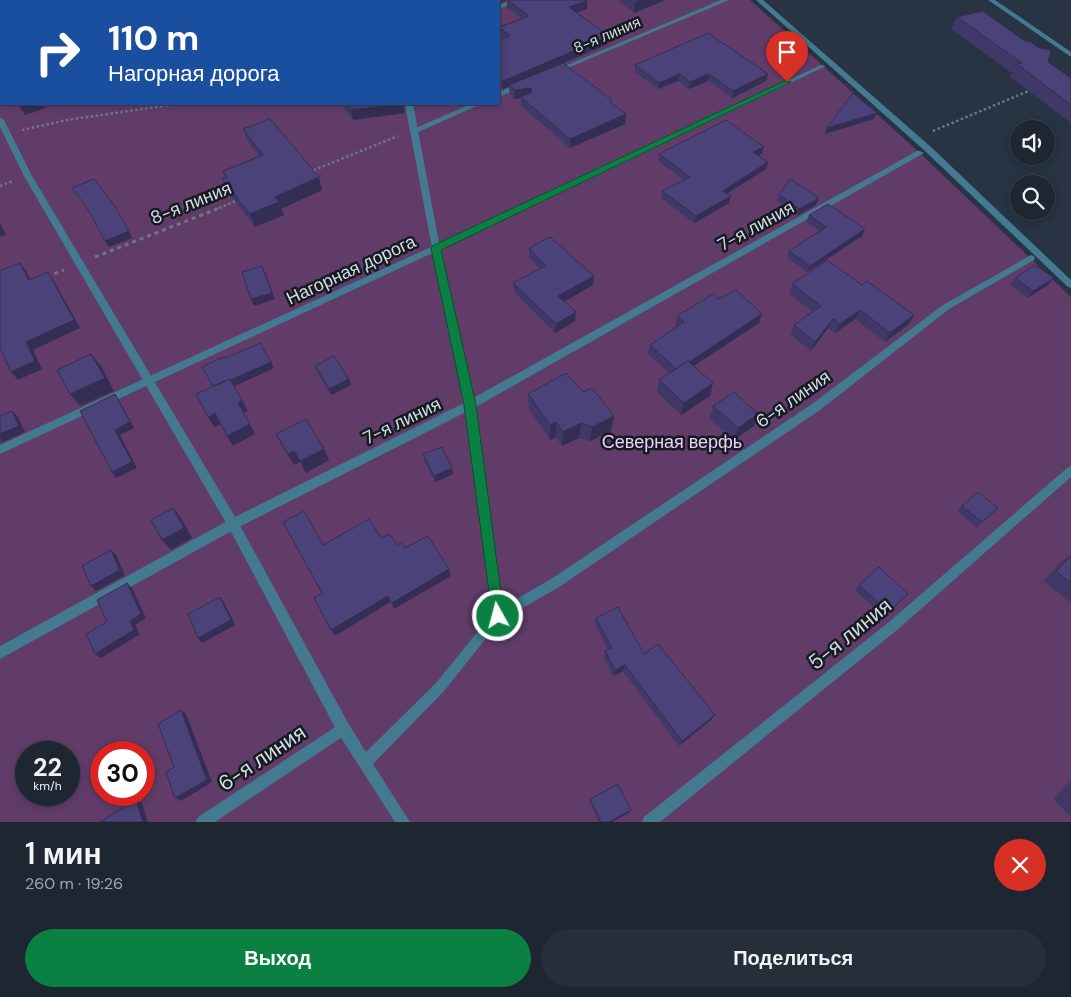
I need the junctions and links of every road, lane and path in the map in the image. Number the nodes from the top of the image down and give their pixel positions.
1 (518, 0) edge
2 (726, 0) edge
3 (759, 0) edge
4 (991, 0) edge
5 (500, 7) edge
6 (1071, 55) edge
7 (826, 64) junction
8 (544, 76) edge
9 (526, 83) edge
10 (1038, 86) edge
11 (500, 95) edge
12 (170, 105) edge
13 (409, 105) edge
14 (475, 105) edge
15 (0, 120) edge
16 (415, 130) junction
17 (6, 133) junction
18 (915, 138) junction
19 (924, 151) junction
20 (306, 173) edge
21 (243, 198) edge
22 (436, 248) junction
23 (1034, 254) junction
24 (80, 263) junction
25 (45, 278) edge
26 (1071, 285) edge
27 (149, 380) junction
28 (470, 405) junction
29 (0, 450) edge
30 (1071, 471) edge
31 (232, 524) junction
32 (498, 616) junction
33 (0, 653) edge
34 (343, 728) junction
35 (365, 763) junction
36 (203, 822) edge
37 (402, 822) edge
38 (649, 822) edge

1 - 5 street
2 - 8 street, 8-я линия
3 - 7 street
4 - 6 street
7 - 18 street
7 - 22 street, Нагорная дорога
9 - 11 street
10 - 18 path
12 - 17 path
13 - 16 street
14 - 16 street
15 - 17 street
16 - 20 path
16 - 22 street
17 - 24 street
18 - 19 street
19 - 23 street
19 - 28 street, 7-я линия
21 - 24 path, 8-я линия
22 - 27 street, Нагорная дорога
22 - 28 street
23 - 26 street
23 - 32 street, 6-я линия
24 - 25 path, 8-я линия
24 - 27 street
27 - 29 street, Нагорная дорога
27 - 31 street
28 - 31 street, 7-я линия
28 - 32 street
30 - 38 street, 5-я линия
31 - 33 street, 7-я линия
31 - 34 street
32 - 35 street
34 - 35 street
34 - 36 street, 6-я линия
35 - 37 street

